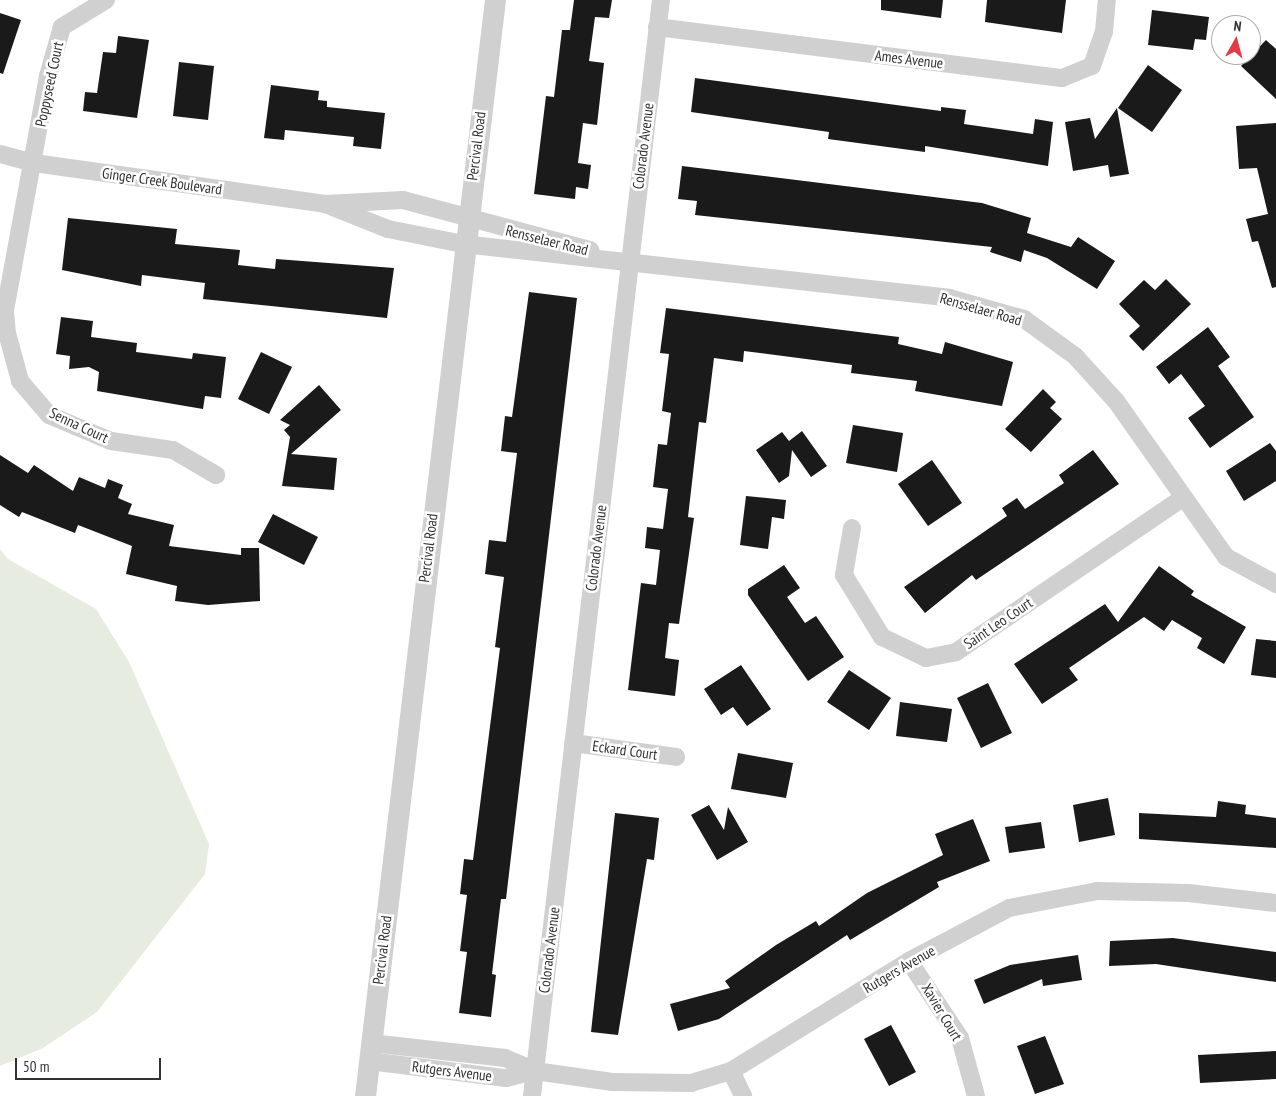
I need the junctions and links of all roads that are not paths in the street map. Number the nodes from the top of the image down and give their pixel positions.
1 (106, 0) edge
2 (494, 0) edge
3 (661, 0) edge
4 (1107, 0) edge
5 (657, 28) junction
6 (0, 154) edge
7 (34, 163) junction
8 (325, 204) junction
9 (466, 217) junction
10 (463, 244) junction
11 (629, 259) junction
12 (216, 475) dead end
13 (1181, 499) junction
14 (852, 528) dead end
15 (1276, 584) edge
16 (573, 743) junction
17 (676, 757) dead end
18 (1276, 903) edge
19 (909, 961) junction
20 (370, 1052) junction
21 (731, 1070) junction
22 (535, 1071) junction
23 (365, 1096) edge
24 (532, 1096) edge
25 (743, 1096) edge
26 (976, 1096) edge

1 - 7 street, Poppyseed Court
2 - 9 street, Percival Road
3 - 5 street, Colorado Avenue
4 - 5 street, Ames Avenue
5 - 11 street, Colorado Avenue
6 - 7 street, Ginger Creek Boulevard
7 - 8 street, Ginger Creek Boulevard
7 - 12 street, Senna Court
8 - 9 street, Ginger Creek Boulevard
8 - 10 street, Ginger Creek Boulevard
9 - 10 street, Percival Road
9 - 11 street, Rensselaer Road
10 - 11 street, Rensselaer Road
10 - 20 street, Percival Road
11 - 13 street, Rensselaer Road
11 - 16 street, Colorado Avenue
13 - 14 street, Saint Leo Court
13 - 15 street, Rensselaer Road
16 - 17 street, Eckard Court
16 - 22 street, Colorado Avenue
18 - 19 street, Rutgers Avenue
19 - 21 street, Rutgers Avenue
19 - 26 street, Xavier Court
20 - 22 street, Rutgers Avenue
20 - 23 street, Percival Road
21 - 22 street, Rutgers Avenue
21 - 25 street
22 - 24 street, Colorado Avenue

